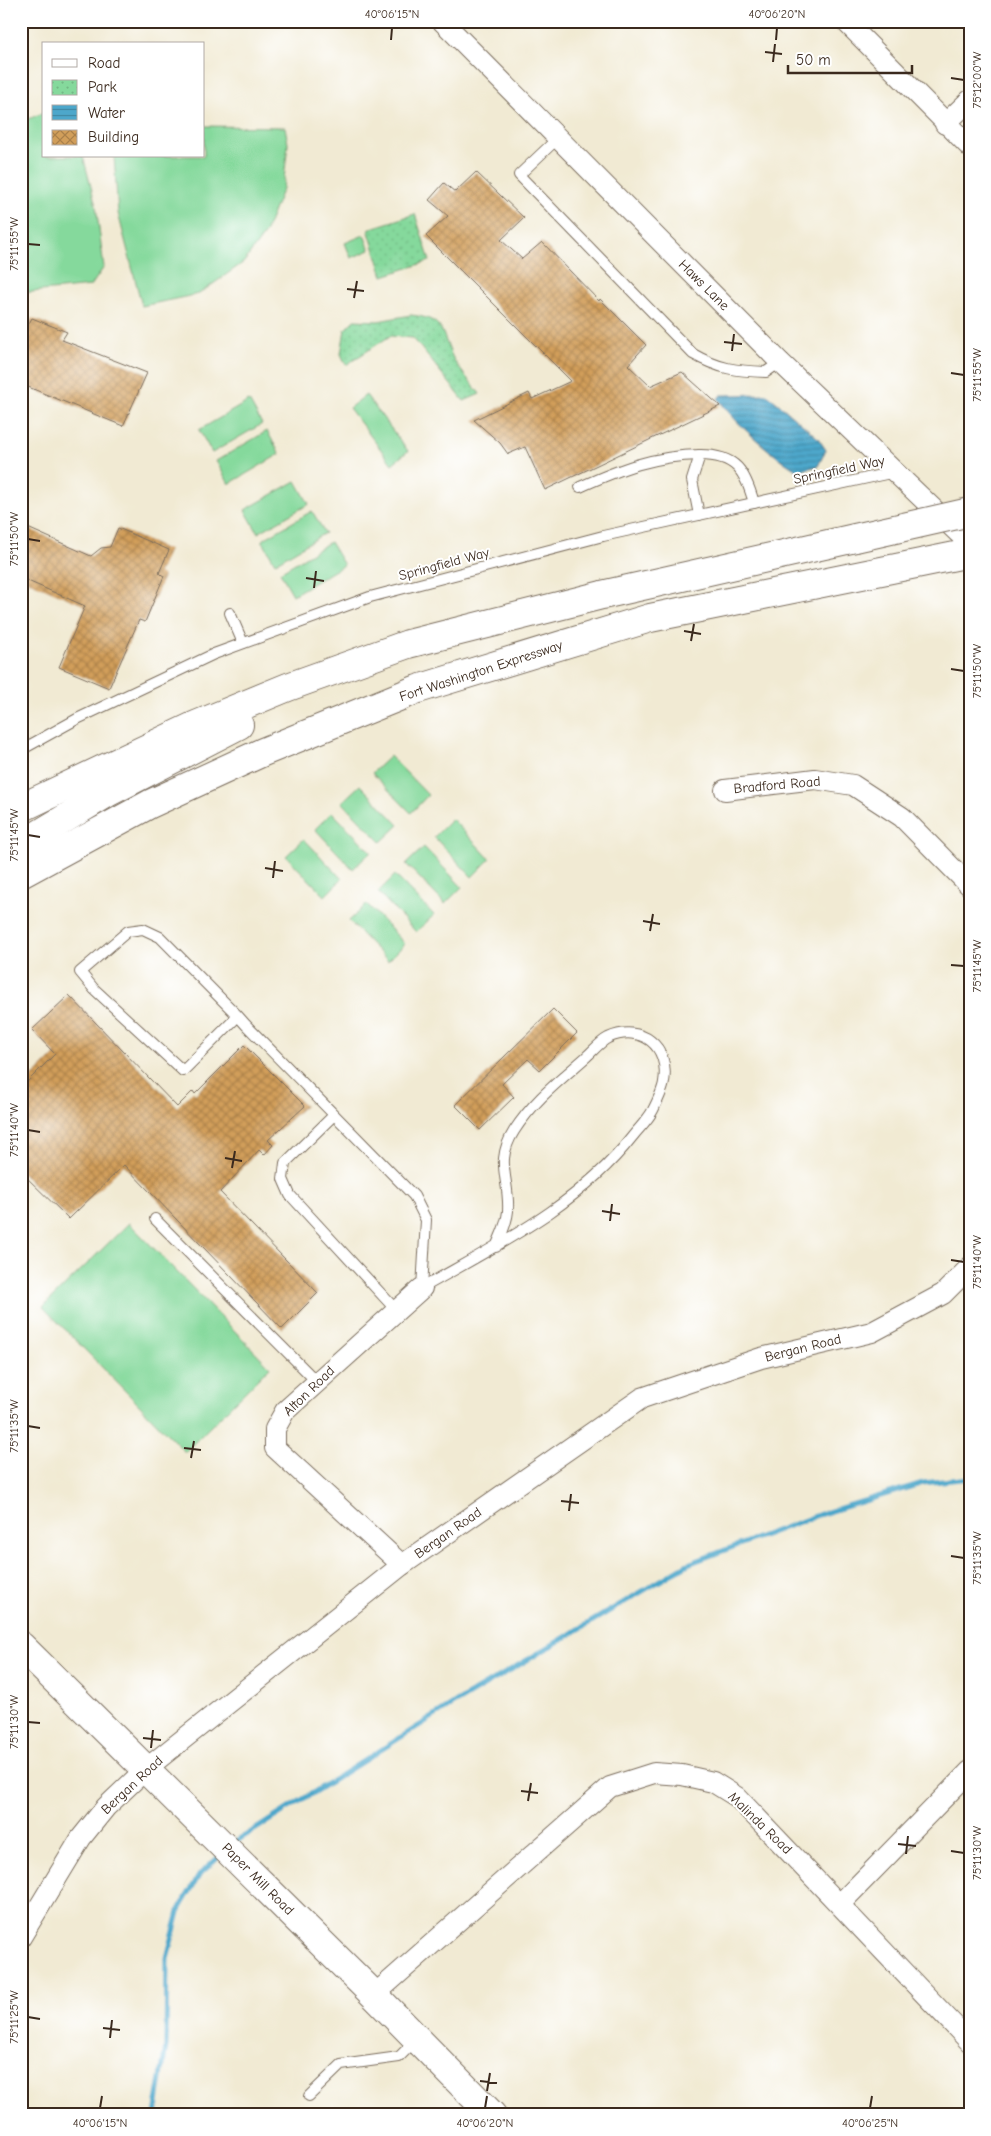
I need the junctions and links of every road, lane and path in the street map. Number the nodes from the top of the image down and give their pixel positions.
1 (442, 21) edge
2 (846, 21) edge
3 (970, 100) edge
4 (945, 124) junction
5 (558, 138) junction
6 (970, 147) edge
7 (780, 362) junction
8 (700, 455) junction
9 (897, 472) junction
10 (580, 487) dead end
11 (754, 503) junction
12 (970, 512) edge
13 (699, 515) junction
14 (970, 544) edge
15 (970, 553) edge
16 (602, 595) junction
17 (230, 614) dead end
18 (243, 643) junction
19 (21, 750) edge
20 (726, 790) dead end
21 (21, 808) edge
22 (77, 844) junction
23 (21, 846) edge
24 (21, 874) edge
25 (970, 886) edge
26 (21, 890) edge
27 (238, 1016) junction
28 (334, 1115) junction
29 (155, 1220) dead end
30 (496, 1246) junction
31 (970, 1267) edge
32 (422, 1288) junction
33 (396, 1310) junction
34 (317, 1382) junction
35 (402, 1565) junction
36 (21, 1646) edge
37 (147, 1768) junction
38 (970, 1771) edge
39 (840, 1904) junction
40 (21, 1937) edge
41 (374, 1995) junction
42 (418, 2039) junction
43 (970, 2042) edge
44 (309, 2096) dead end
45 (492, 2115) edge

1 - 5 street, Haws Lane
2 - 4 street
3 - 4 street
4 - 6 street
5 - 7 street, Haws Lane
5 - 7 lane
7 - 9 street, Haws Lane
8 - 10 lane
8 - 11 lane
8 - 13 lane
9 - 11 lane, Springfield Way
9 - 14 street, Haws Lane
11 - 13 lane, Springfield Way
12 - 16 main road, bridge
13 - 18 lane, Springfield Way
15 - 22 main road, Fort Washington Expressway
16 - 21 main road
16 - 23 main road
17 - 18 lane
18 - 19 lane, Springfield Way
20 - 25 street, Bradford Road
22 - 24 main road, Fort Washington Expressway
22 - 26 main road
27 - 27 lane
27 - 28 lane
28 - 32 lane
28 - 33 lane
29 - 34 lane
30 - 30 lane
30 - 32 lane
31 - 35 street, Bergan Road
32 - 33 street, Alton Road
33 - 34 street, Alton Road
34 - 35 street, Alton Road
35 - 37 street, Bergan Road
36 - 37 main road, Paper Mill Road
37 - 40 street, Bergan Road
37 - 41 main road, Paper Mill Road
38 - 39 street
39 - 41 street, Malinda Road
39 - 43 street, Malinda Road
41 - 42 main road, Paper Mill Road
42 - 44 lane
42 - 45 main road, Paper Mill Road

